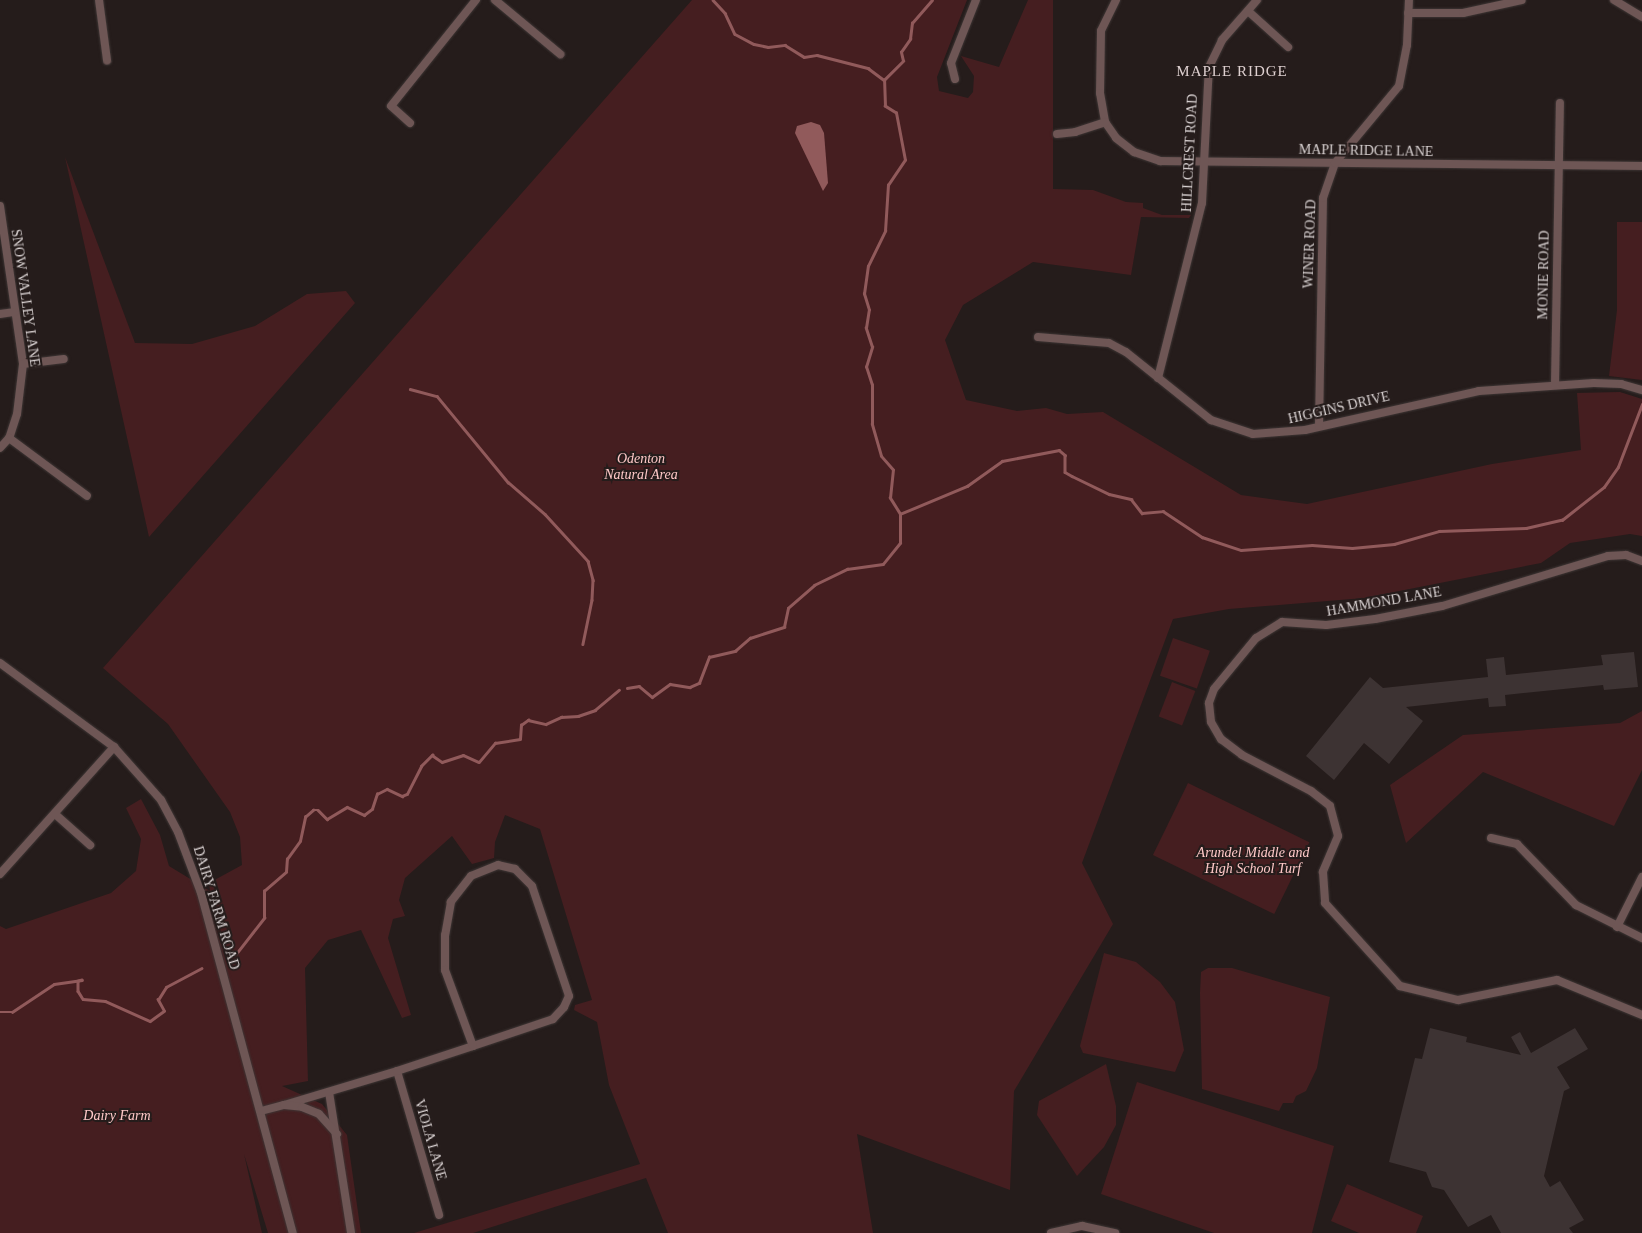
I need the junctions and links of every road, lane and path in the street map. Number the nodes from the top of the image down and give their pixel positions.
1 (99, 0) edge
2 (476, 0) edge
3 (495, 0) edge
4 (976, 0) edge
5 (1116, 0) edge
6 (1257, 0) edge
7 (1409, 0) edge
8 (1522, 0) edge
9 (1614, 0) edge
10 (1248, 10) junction
11 (1408, 14) junction
12 (1642, 17) edge
13 (1288, 46) dead end
14 (560, 54) dead end
15 (108, 60) dead end
16 (955, 79) dead end
17 (1560, 103) dead end
18 (1105, 122) junction
19 (410, 123) dead end
20 (1057, 134) dead end
21 (1204, 161) junction
22 (1335, 163) junction
23 (1559, 166) junction
24 (1642, 166) edge
25 (0, 211) edge
26 (15, 312) junction
27 (0, 314) edge
28 (1038, 337) dead end
29 (64, 359) dead end
30 (24, 364) junction
31 (1158, 378) junction
32 (1555, 386) junction
33 (1642, 390) edge
34 (1319, 426) junction
35 (9, 438) junction
36 (0, 448) edge
37 (87, 496) dead end
38 (1642, 561) edge
39 (0, 663) edge
40 (114, 747) junction
41 (55, 814) junction
42 (1491, 838) dead end
43 (90, 845) dead end
44 (0, 874) edge
45 (1642, 877) edge
46 (1618, 927) junction
47 (1642, 938) edge
48 (1642, 1015) edge
49 (472, 1046) junction
50 (396, 1071) junction
51 (329, 1092) junction
52 (284, 1105) junction
53 (261, 1111) junction
54 (338, 1136) junction
55 (439, 1215) dead end
56 (294, 1233) edge
57 (351, 1233) edge
58 (1050, 1233) edge
59 (1115, 1233) edge

1 - 15 street
2 - 19 street
3 - 14 street
4 - 16 street
5 - 18 street
6 - 10 street, HILLCREST ROAD
7 - 11 street, WINER ROAD
8 - 11 street
9 - 12 street
10 - 13 street
10 - 21 street, HILLCREST ROAD
11 - 22 street, WINER ROAD
17 - 23 street, MONIE ROAD
18 - 20 street
18 - 21 street, MAPLE RIDGE LANE
21 - 22 street, MAPLE RIDGE LANE
21 - 31 street, HILLCREST ROAD
22 - 23 street, MAPLE RIDGE LANE
22 - 34 street, WINER ROAD
23 - 24 street, MAPLE RIDGE LANE
23 - 32 street, MONIE ROAD
25 - 26 street, SNOW VALLEY LANE
26 - 27 street
26 - 30 street, SNOW VALLEY LANE
28 - 31 street, HIGGINS DRIVE
29 - 30 street
30 - 35 street, SNOW VALLEY LANE
31 - 34 street, HIGGINS DRIVE
32 - 33 street, HIGGINS DRIVE
32 - 34 street, HIGGINS DRIVE
35 - 36 street, SNOW VALLEY LANE
35 - 37 street
38 - 48 street, HAMMOND LANE
39 - 40 street, DAIRY FARM ROAD
40 - 41 street
40 - 53 street, DAIRY FARM ROAD
41 - 43 street
41 - 44 street
42 - 46 street
45 - 46 street
46 - 47 street
49 - 49 street
49 - 50 street
50 - 51 street
50 - 55 street, VIOLA LANE
51 - 52 street
51 - 54 street
52 - 53 street
52 - 54 street
53 - 56 street, DAIRY FARM ROAD
54 - 57 street
58 - 59 street

